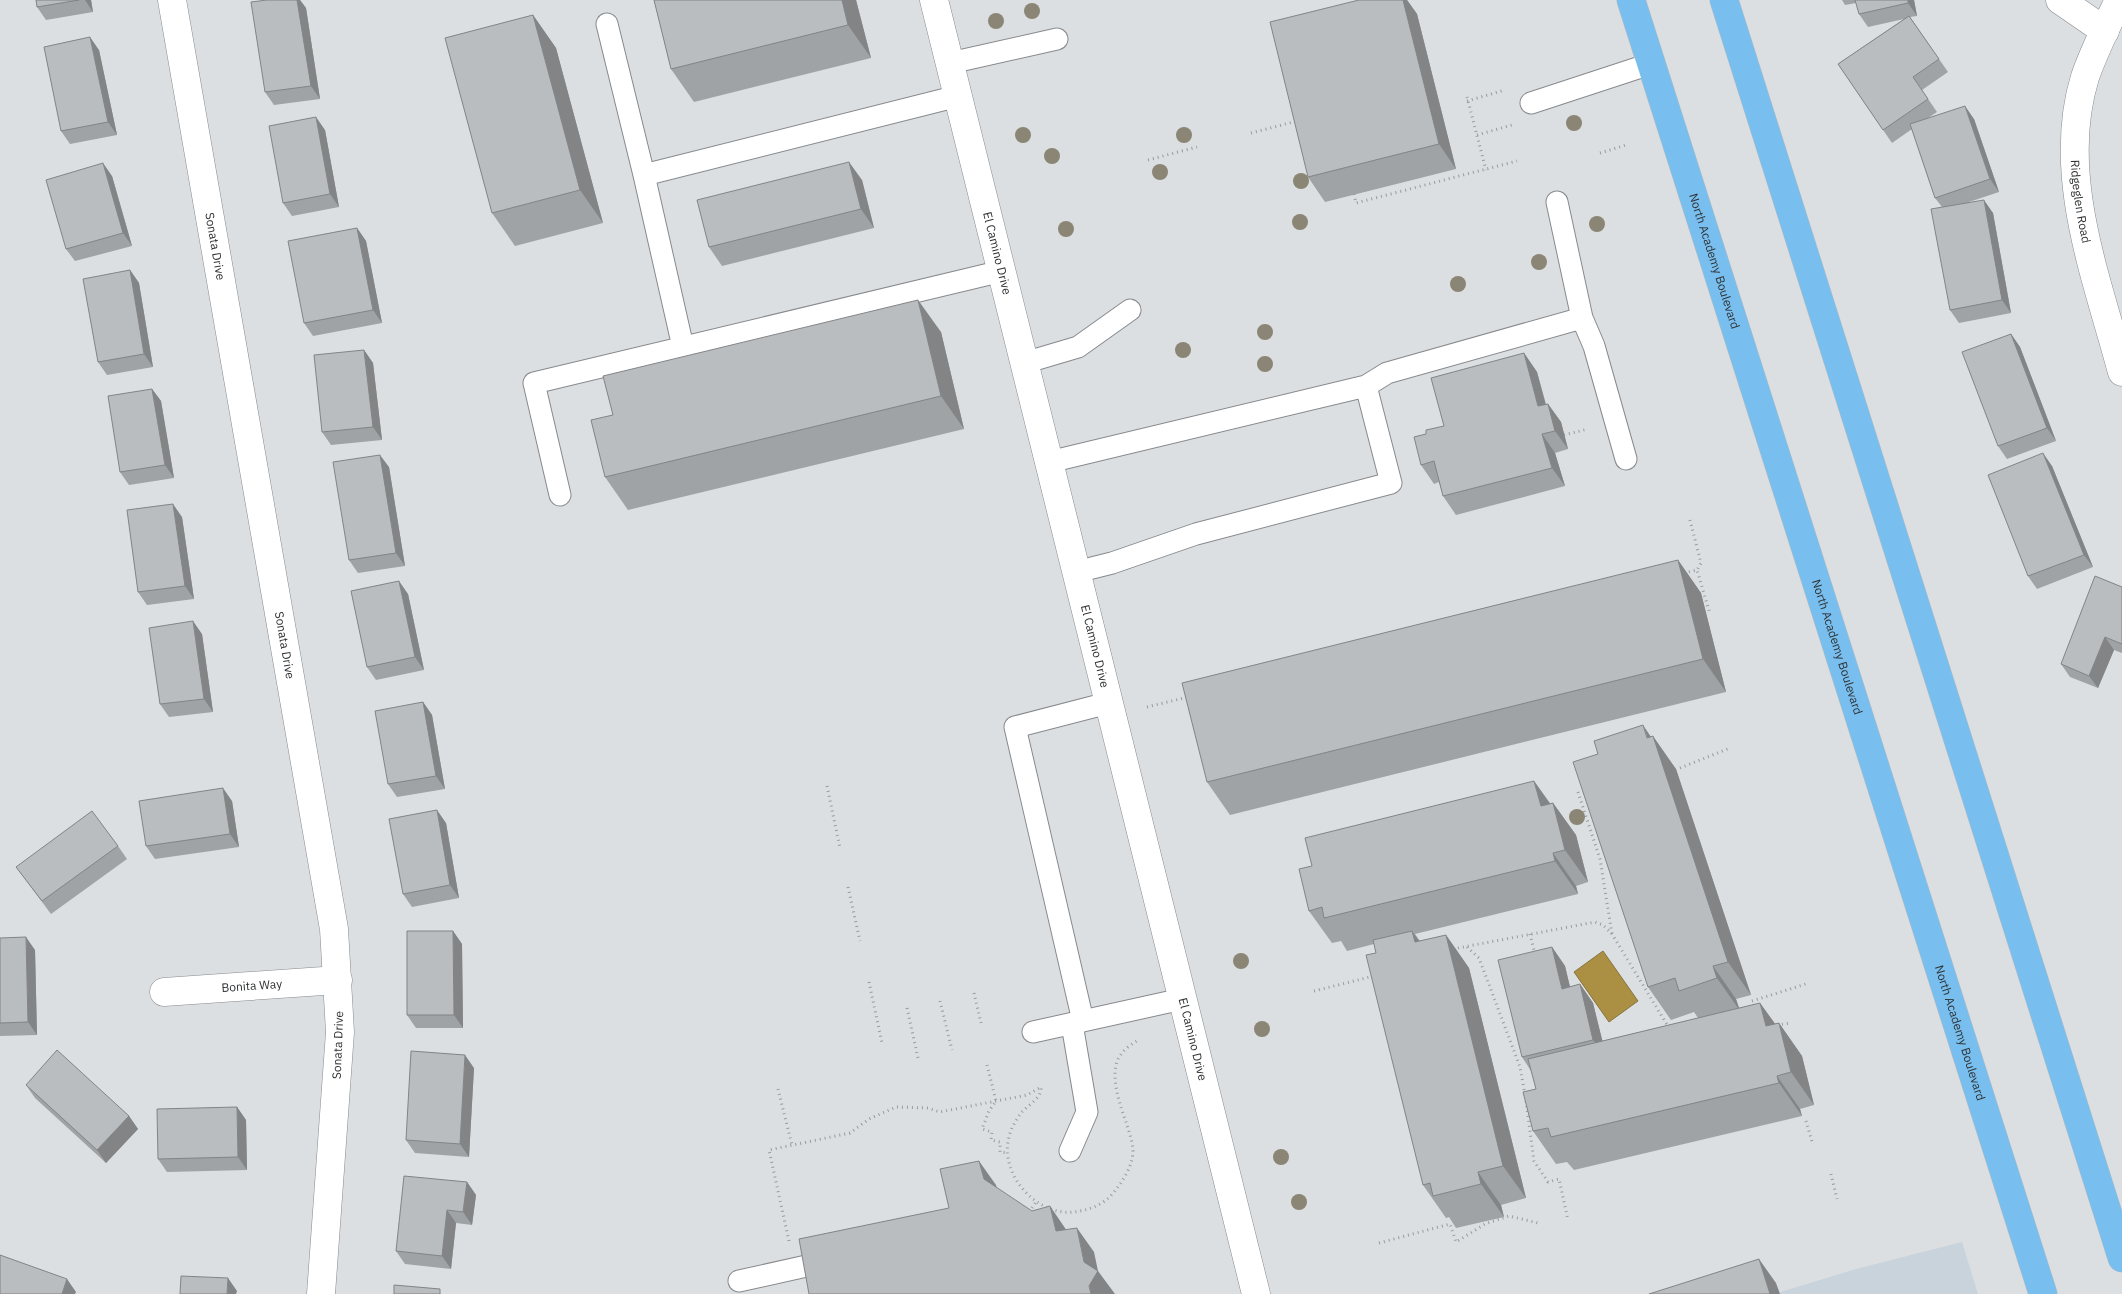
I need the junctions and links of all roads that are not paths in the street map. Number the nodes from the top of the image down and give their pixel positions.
1 (172, 0) edge
2 (934, 0) edge
3 (1631, 0) edge
4 (1724, 0) edge
5 (2060, 0) edge
6 (2119, 0) edge
7 (607, 24) dead end
8 (2105, 31) junction
9 (1057, 39) dead end
10 (950, 63) junction
11 (1650, 64) junction
12 (958, 96) junction
13 (1531, 103) dead end
14 (644, 175) junction
15 (1557, 202) dead end
16 (1002, 271) junction
17 (1130, 310) dead end
18 (1582, 318) junction
19 (682, 347) junction
20 (1024, 363) junction
21 (2122, 372) edge
22 (1366, 386) junction
23 (1626, 459) dead end
24 (1049, 462) junction
25 (560, 495) dead end
26 (1076, 572) junction
27 (1108, 703) junction
28 (338, 980) junction
29 (164, 992) dead end
30 (1182, 999) junction
31 (1077, 1022) junction
32 (1033, 1032) dead end
33 (1070, 1151) dead end
34 (2122, 1258) edge
35 (811, 1265) edge
36 (739, 1281) dead end
37 (321, 1294) edge
38 (1256, 1294) edge
39 (2043, 1294) edge

1 - 28 street, Sonata Drive
2 - 10 street, El Camino Drive
3 - 11 highway, North Academy Boulevard
4 - 34 highway
5 - 8 street
6 - 8 street, Ridgeglen Road
7 - 14 lane
8 - 21 street, Ridgeglen Road
9 - 10 lane
10 - 12 street, El Camino Drive
11 - 13 lane
11 - 39 highway, North Academy Boulevard
12 - 14 lane
12 - 16 street, El Camino Drive
14 - 19 lane
15 - 18 lane
16 - 19 lane
16 - 20 street, El Camino Drive
17 - 20 lane
18 - 22 lane
18 - 23 lane
19 - 25 lane
20 - 24 street, El Camino Drive
22 - 24 lane
22 - 26 lane
24 - 26 street, El Camino Drive
26 - 27 street, El Camino Drive
27 - 30 street, El Camino Drive
27 - 31 lane
28 - 29 street, Bonita Way
28 - 37 street, Sonata Drive
30 - 31 lane
30 - 38 street, El Camino Drive
31 - 32 lane
31 - 33 lane
35 - 36 lane

